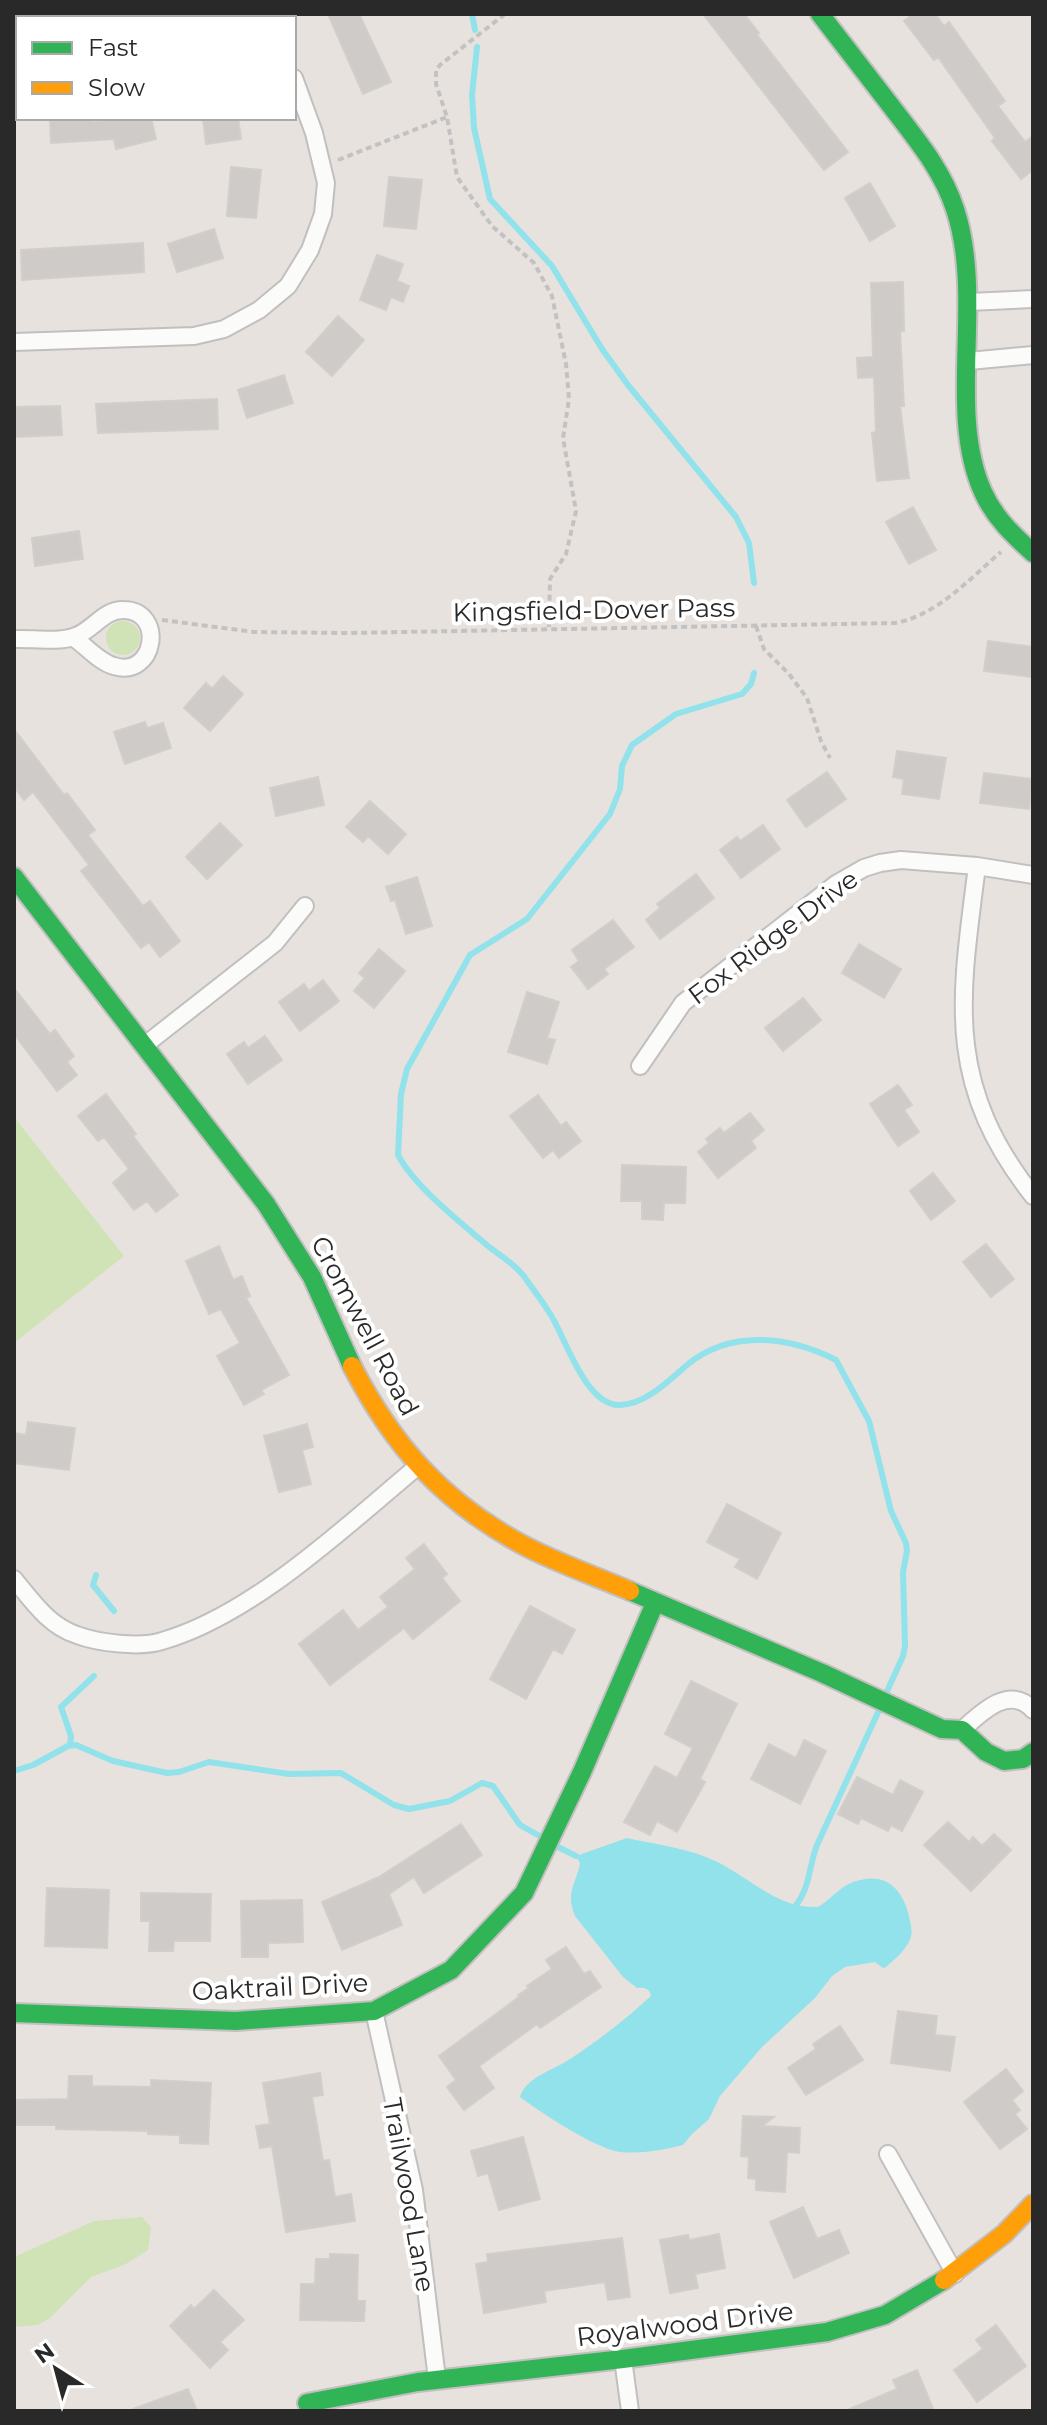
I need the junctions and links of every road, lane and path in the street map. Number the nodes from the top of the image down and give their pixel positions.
1 (494, 14) edge
2 (505, 14) edge
3 (820, 14) edge
4 (496, 21) junction
5 (296, 84) edge
6 (447, 117) junction
7 (322, 165) junction
8 (1033, 299) edge
9 (969, 302) junction
10 (14, 342) edge
11 (1033, 355) edge
12 (969, 361) junction
13 (1015, 540) junction
14 (1033, 553) edge
15 (147, 623) junction
16 (756, 626) junction
17 (549, 628) junction
18 (74, 638) junction
19 (14, 639) edge
20 (830, 758) dead end
21 (977, 866) junction
22 (1033, 875) edge
23 (14, 877) edge
24 (305, 906) dead end
25 (145, 1045) junction
26 (640, 1066) dead end
27 (1033, 1196) edge
28 (418, 1466) junction
29 (14, 1579) edge
30 (655, 1603) junction
31 (1033, 1710) edge
32 (962, 1730) junction
33 (1033, 1752) edge
34 (374, 2011) junction
35 (14, 2013) edge
36 (888, 2154) dead end
37 (1033, 2204) edge
38 (955, 2274) junction
39 (623, 2359) junction
40 (437, 2379) junction
41 (307, 2403) dead end
42 (630, 2411) edge

1 - 4 path
2 - 4 path
3 - 9 street
4 - 6 path
5 - 7 street
6 - 7 path
6 - 17 path
7 - 10 street
8 - 9 street
9 - 12 street
11 - 12 street
12 - 13 street
13 - 14 street
13 - 16 path, Kingsfield-Dover Pass
15 - 17 path, Kingsfield-Dover Pass
15 - 18 street
15 - 18 street
16 - 17 path, Kingsfield-Dover Pass
16 - 20 path
18 - 19 street
21 - 22 street, Fox Ridge Drive
21 - 26 street, Fox Ridge Drive
21 - 27 street
23 - 25 street, Cromwell Road
24 - 25 street
25 - 28 street, Cromwell Road
28 - 29 street
28 - 30 street, Cromwell Road
30 - 32 street, Cromwell Road
30 - 34 street, Oaktrail Drive
31 - 32 street
32 - 33 street, Cromwell Road
34 - 35 street, Oaktrail Drive
34 - 40 street, Trailwood Lane
36 - 38 street
37 - 38 street, Royalwood Drive
38 - 39 street, Royalwood Drive
39 - 40 street, Royalwood Drive
39 - 42 street
40 - 41 street, Royalwood Drive

